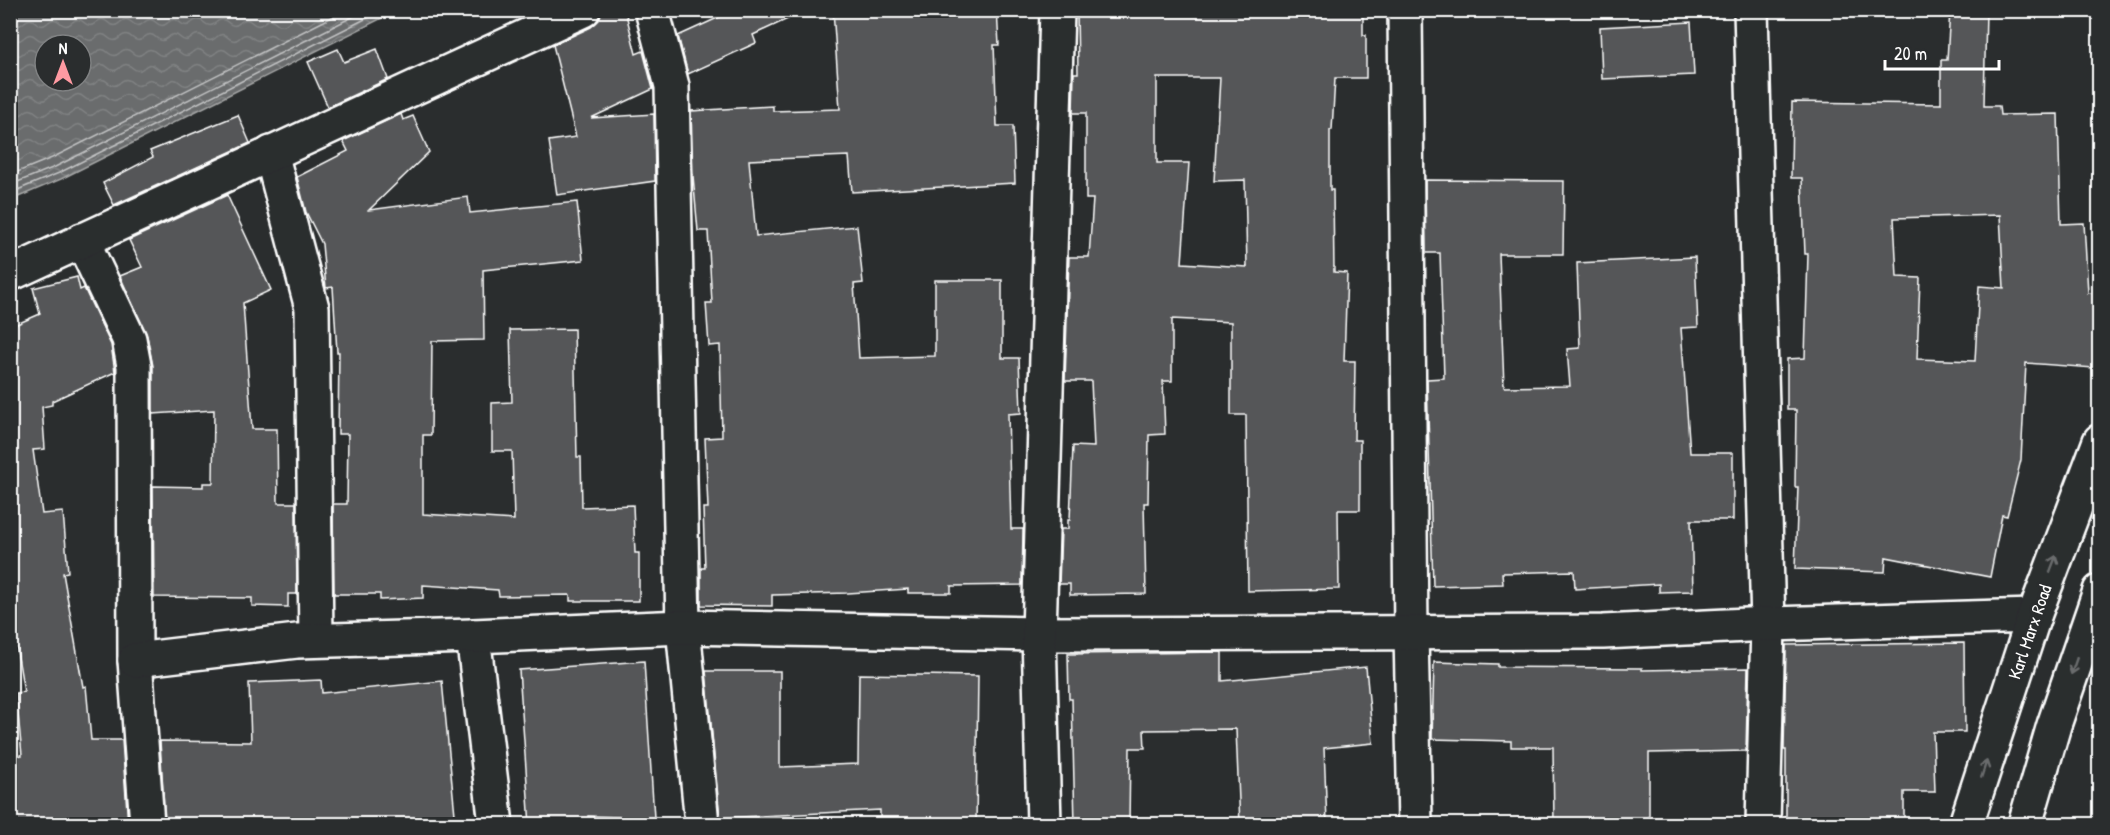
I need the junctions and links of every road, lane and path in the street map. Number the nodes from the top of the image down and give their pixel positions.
1 (583, 10) edge
2 (652, 10) edge
3 (1057, 10) edge
4 (1405, 10) edge
5 (1751, 10) edge
6 (271, 153) junction
7 (82, 240) junction
8 (10, 274) edge
9 (2100, 441) edge
10 (2100, 591) edge
11 (2034, 616) junction
12 (1768, 624) junction
13 (683, 627) junction
14 (1411, 633) junction
15 (1039, 634) junction
16 (473, 636) junction
17 (316, 640) junction
18 (135, 660) junction
19 (147, 825) edge
20 (496, 825) edge
21 (702, 825) edge
22 (1044, 825) edge
23 (1415, 825) edge
24 (1763, 825) edge
25 (1966, 825) edge
26 (2025, 825) edge

1 - 6 street
2 - 13 street
3 - 15 street
4 - 14 street
5 - 12 street
6 - 7 street
6 - 17 street
7 - 8 street
7 - 18 street
11 -> 9 street, Karl Marx Road
10 -> 26 street
11 - 12 street
25 -> 11 street, Karl Marx Road
12 - 14 street
12 - 24 street
13 - 15 street
13 - 16 street
13 - 21 street
14 - 15 street
14 - 23 street
15 - 22 street
16 - 17 street
16 - 20 street
17 - 18 street
18 - 19 street

